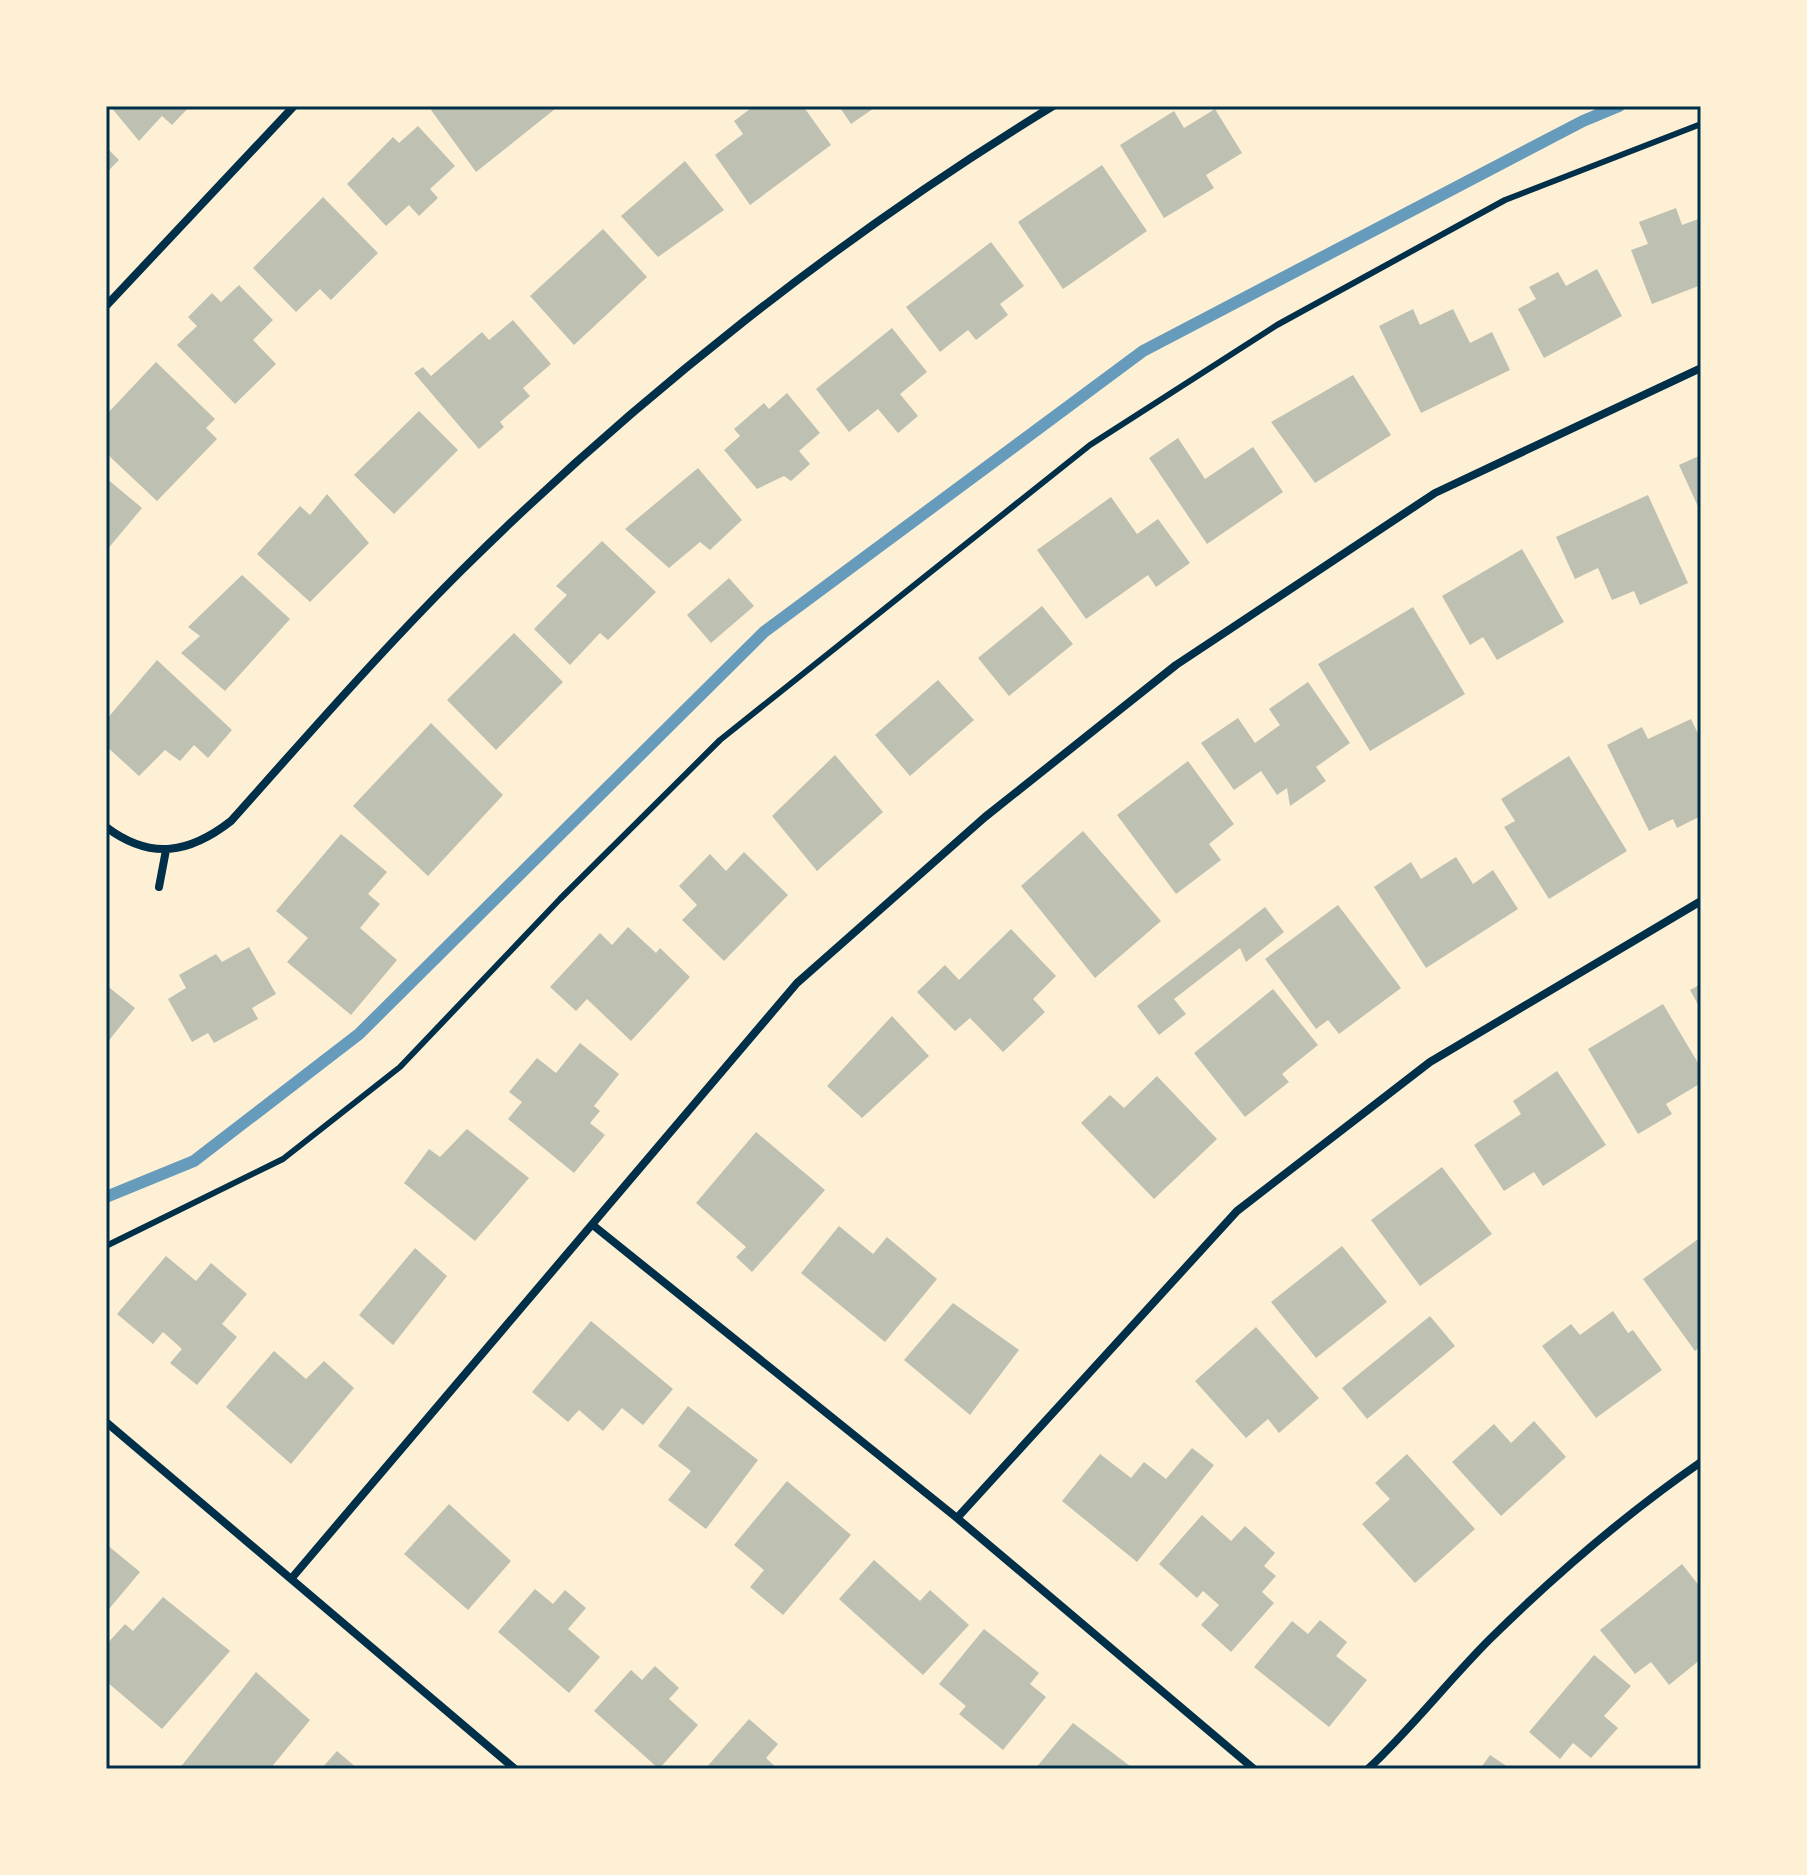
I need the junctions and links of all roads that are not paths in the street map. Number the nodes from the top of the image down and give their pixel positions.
1 (294, 106) edge
2 (1053, 106) edge
3 (1701, 124) edge
4 (106, 306) edge
5 (1701, 368) edge
6 (106, 827) edge
7 (162, 850) junction
8 (159, 887) dead end
9 (1701, 901) edge
10 (594, 1226) junction
11 (106, 1246) edge
12 (106, 1422) edge
13 (1701, 1462) edge
14 (957, 1518) junction
15 (291, 1579) junction
16 (515, 1769) edge
17 (1254, 1769) edge
18 (1368, 1769) edge

1 - 4 street
2 - 7 street
3 - 11 lane
5 - 10 street
6 - 7 street
7 - 8 street
9 - 14 street
10 - 14 street
10 - 15 street
12 - 15 street
13 - 18 street
14 - 17 street
15 - 16 street

